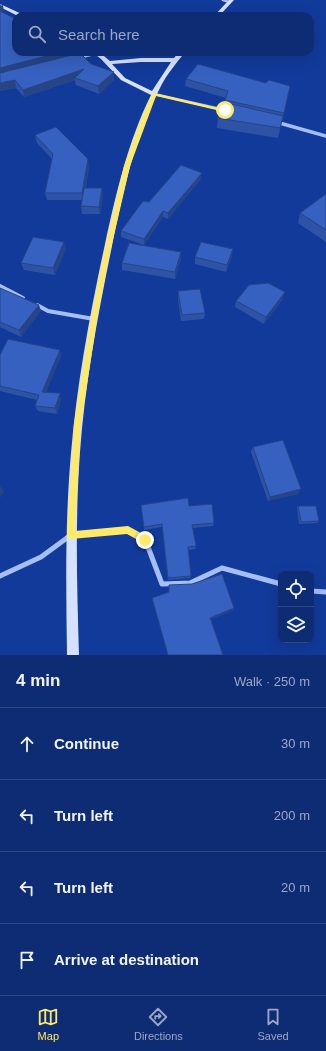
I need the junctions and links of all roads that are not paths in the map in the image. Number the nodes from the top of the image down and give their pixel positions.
1 (224, 0) edge
2 (231, 1) edge
3 (0, 5) edge
4 (14, 12) edge
5 (220, 12) edge
6 (85, 56) edge
7 (102, 56) edge
8 (178, 56) edge
9 (76, 59) edge
10 (174, 60) junction
11 (110, 63) junction
12 (154, 94) junction
13 (229, 111) edge
14 (274, 121) edge
15 (326, 136) edge
16 (0, 286) edge
17 (28, 300) edge
18 (34, 304) edge
19 (94, 319) junction
20 (71, 535) junction
21 (0, 576) edge
22 (278, 583) edge
23 (314, 591) edge
24 (326, 592) edge
25 (72, 655) edge

1 - 2 street
2 - 5 street
3 - 4 street
6 - 9 street
7 - 11 street
8 - 10 street
10 - 11 street
10 - 12 street
11 - 12 street
12 - 13 street
12 - 19 street
14 - 15 street
16 - 17 street
18 - 19 street
19 - 20 street
20 - 21 street
20 - 22 street
20 - 25 street
23 - 24 street

